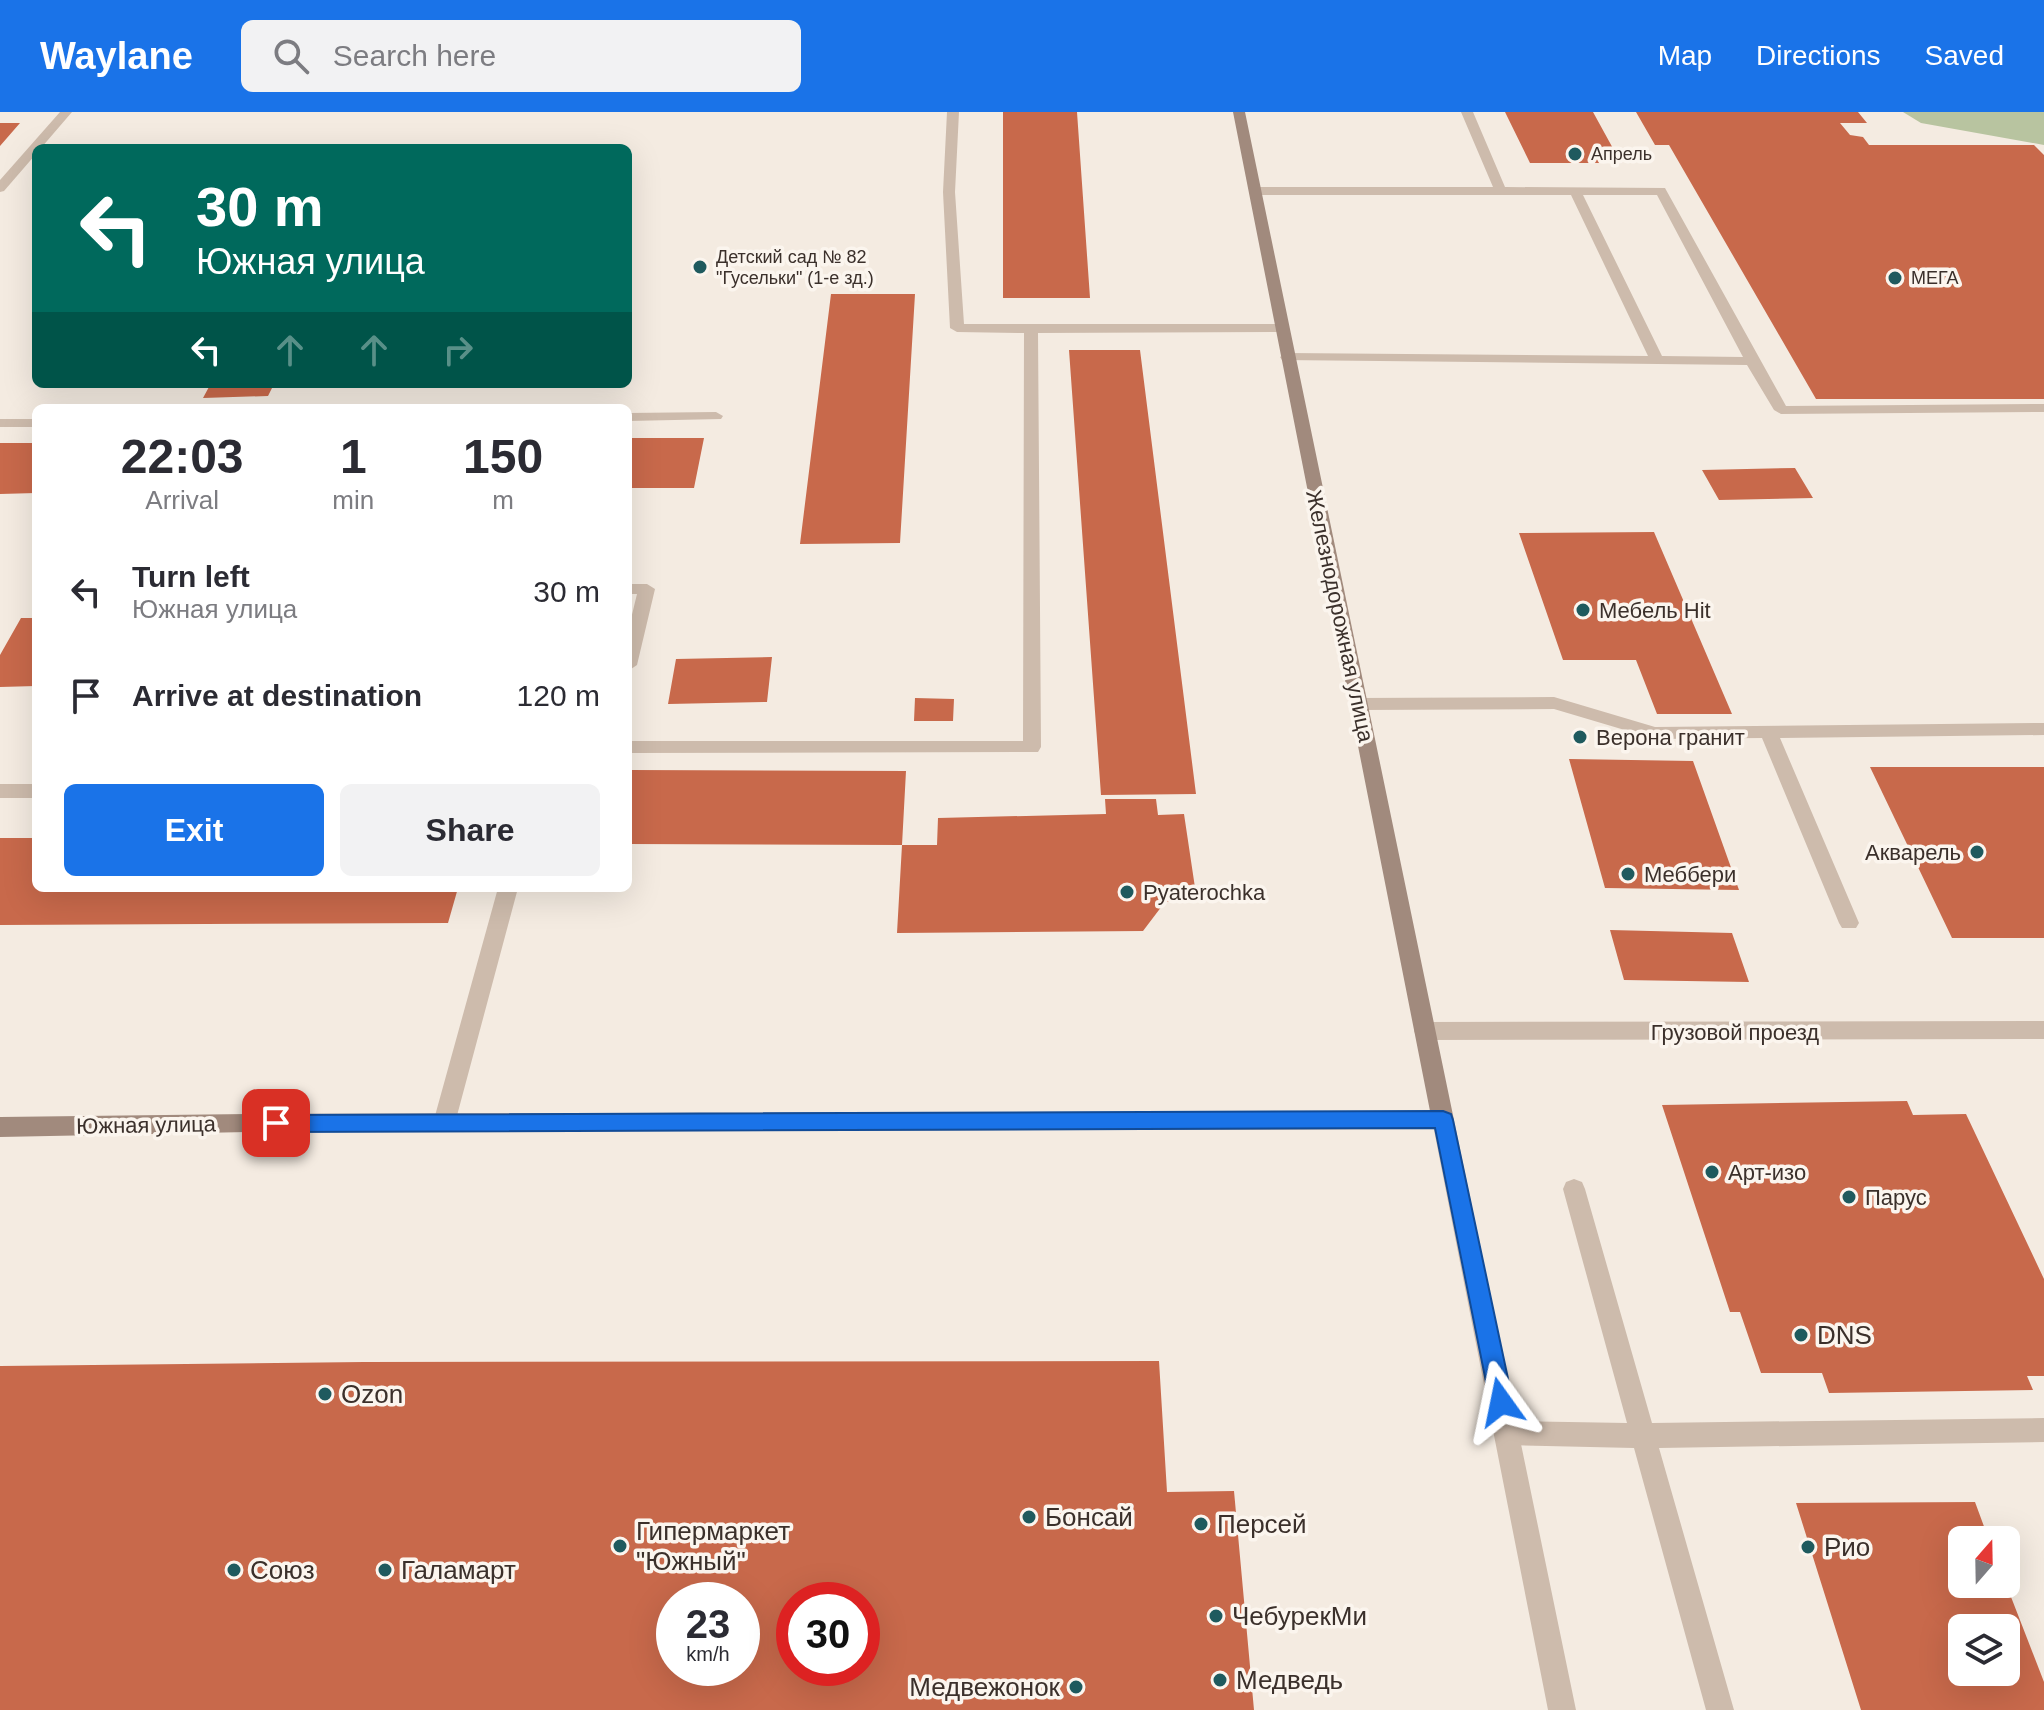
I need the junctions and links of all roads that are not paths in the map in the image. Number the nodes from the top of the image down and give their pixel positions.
1 (66, 112) edge
2 (953, 112) edge
3 (1239, 112) edge
4 (1467, 112) edge
5 (38, 144) edge
6 (32, 151) edge
7 (0, 188) edge
8 (1500, 190) junction
9 (1255, 191) junction
10 (1575, 191) junction
11 (1282, 328) junction
12 (1031, 329) junction
13 (1287, 357) junction
14 (1657, 360) junction
15 (1752, 361) junction
16 (2044, 408) edge
17 (716, 416) dead end
18 (632, 417) edge
19 (0, 423) edge
20 (32, 423) edge
21 (632, 589) edge
22 (632, 649) edge
23 (1358, 704) junction
24 (2044, 729) edge
25 (1768, 731) junction
26 (632, 747) edge
27 (0, 791) edge
28 (32, 791) edge
29 (507, 892) edge
30 (1849, 923) dead end
31 (2044, 1030) edge
32 (1425, 1031) junction
33 (1443, 1120) junction
34 (444, 1123) junction
35 (0, 1127) edge
36 (1574, 1189) dead end
37 (2044, 1430) edge
38 (1508, 1433) junction
39 (1641, 1436) junction
40 (1562, 1710) edge
41 (1720, 1710) edge

1 - 5 street
2 - 12 street
3 - 9 main road, Железнодорожная улица
4 - 8 street
6 - 7 street
8 - 9 street
8 - 10 street
9 - 11 main road, Железнодорожная улица
10 - 14 street
10 - 15 street
11 - 12 street
11 - 13 main road, Железнодорожная улица
12 - 26 street
13 - 14 street
13 - 23 main road, Железнодорожная улица
14 - 15 street
15 - 16 street
17 - 18 street
19 - 20 street
21 - 22 street
23 - 25 street
23 - 32 main road, Железнодорожная улица
24 - 25 street
25 - 30 street
27 - 28 street
29 - 34 street
31 - 32 street, Грузовой проезд
32 - 33 main road, Железнодорожная улица
33 - 34 main road, Южная улица
33 - 38 street
34 - 35 main road, Южная улица
36 - 39 street
37 - 39 street
38 - 39 street
38 - 40 street
39 - 41 street

